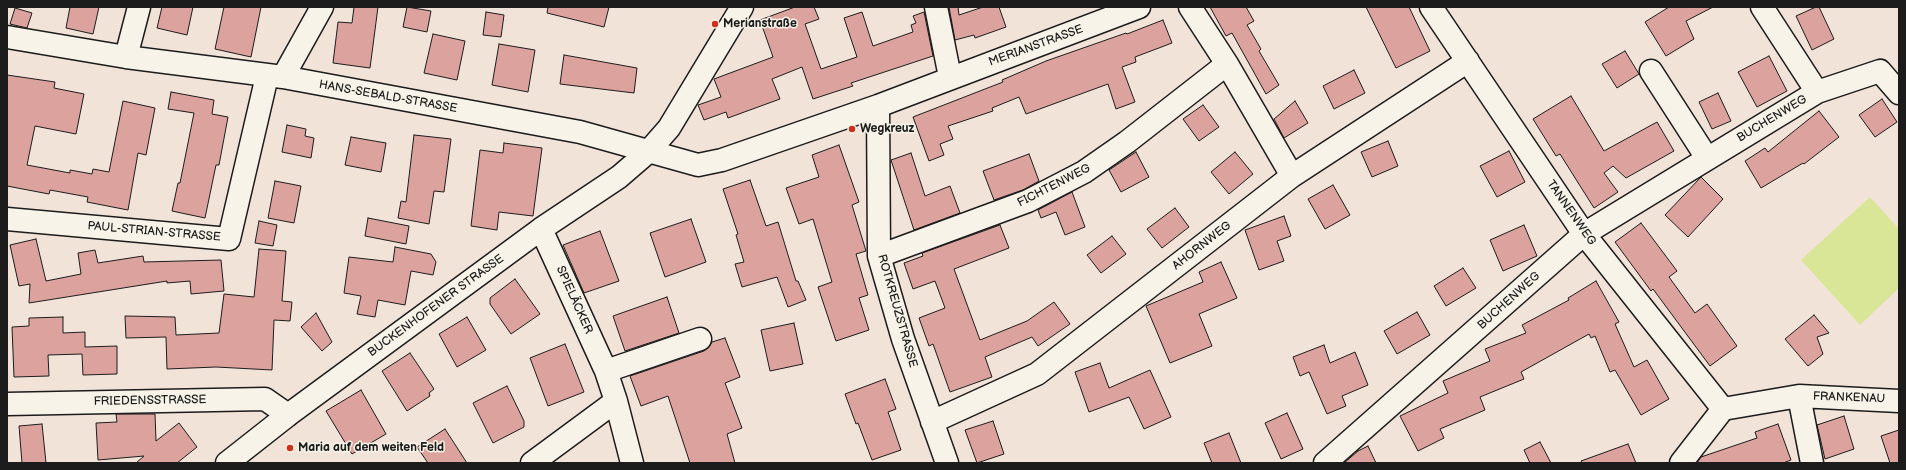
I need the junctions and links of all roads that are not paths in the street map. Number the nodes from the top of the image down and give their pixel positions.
1 (139, 7) edge
2 (322, 7) edge
3 (742, 7) edge
4 (936, 7) edge
5 (1139, 7) edge
6 (1190, 7) edge
7 (1431, 7) edge
8 (1762, 7) edge
9 (1109, 13) edge
10 (7, 37) edge
11 (126, 57) junction
12 (1468, 61) junction
13 (1227, 64) junction
14 (1651, 72) dead end
15 (275, 77) junction
16 (950, 78) junction
17 (1817, 92) junction
18 (1899, 93) edge
19 (878, 106) junction
20 (648, 152) junction
21 (1707, 158) junction
22 (1292, 176) junction
23 (7, 219) edge
24 (541, 229) junction
25 (1584, 234) junction
26 (879, 256) junction
27 (700, 339) dead end
28 (606, 371) junction
29 (1799, 396) junction
30 (616, 401) junction
31 (1899, 401) edge
32 (7, 404) edge
33 (1723, 409) junction
34 (288, 416) junction
35 (932, 422) junction
36 (227, 463) edge
37 (532, 463) edge
38 (632, 463) edge
39 (947, 463) edge
40 (1325, 463) edge
41 (1681, 463) edge
42 (1812, 463) edge

1 - 11 street
2 - 15 street, PAUL-STRIAN-STRASSE
3 - 20 street
4 - 16 street
5 - 9 street, MERIANSTRASSE
6 - 13 street
7 - 12 street, TANNENWEG
8 - 17 street, BUCHENWEG
9 - 16 street, MERIANSTRASSE
10 - 11 street, HANS-SEBALD-STRASSE
11 - 15 street, HANS-SEBALD-STRASSE
12 - 22 street, AHORNWEG
12 - 25 street, TANNENWEG
13 - 22 street
13 - 26 street, FICHTENWEG
14 - 21 street
15 - 20 street, HANS-SEBALD-STRASSE
15 - 23 street, PAUL-STRIAN-STRASSE
16 - 19 street, MERIANSTRASSE
17 - 18 street, BUCHENWEG
17 - 21 street, BUCHENWEG
19 - 20 street, MERIANSTRASSE
19 - 26 street, ROTKREUZSTRASSE
20 - 24 street, BUCKENHOFENER STRASSE
21 - 25 street, BUCHENWEG
22 - 35 street, AHORNWEG
24 - 28 street, SPIELÄCKER
24 - 34 street, BUCKENHOFENER STRASSE
25 - 33 street, TANNENWEG
25 - 40 street, BUCHENWEG
26 - 35 street, ROTKREUZSTRASSE
27 - 28 street
28 - 30 street, SPIELÄCKER
29 - 31 street, FRANKENAU
29 - 33 street, FRANKENAU
29 - 42 street, FRANKENAU
30 - 37 street
30 - 38 street, SPIELÄCKER
32 - 34 street, FRIEDENSSTRASSE
33 - 41 street
34 - 36 street, BUCKENHOFENER STRASSE
35 - 39 street, ROTKREUZSTRASSE

